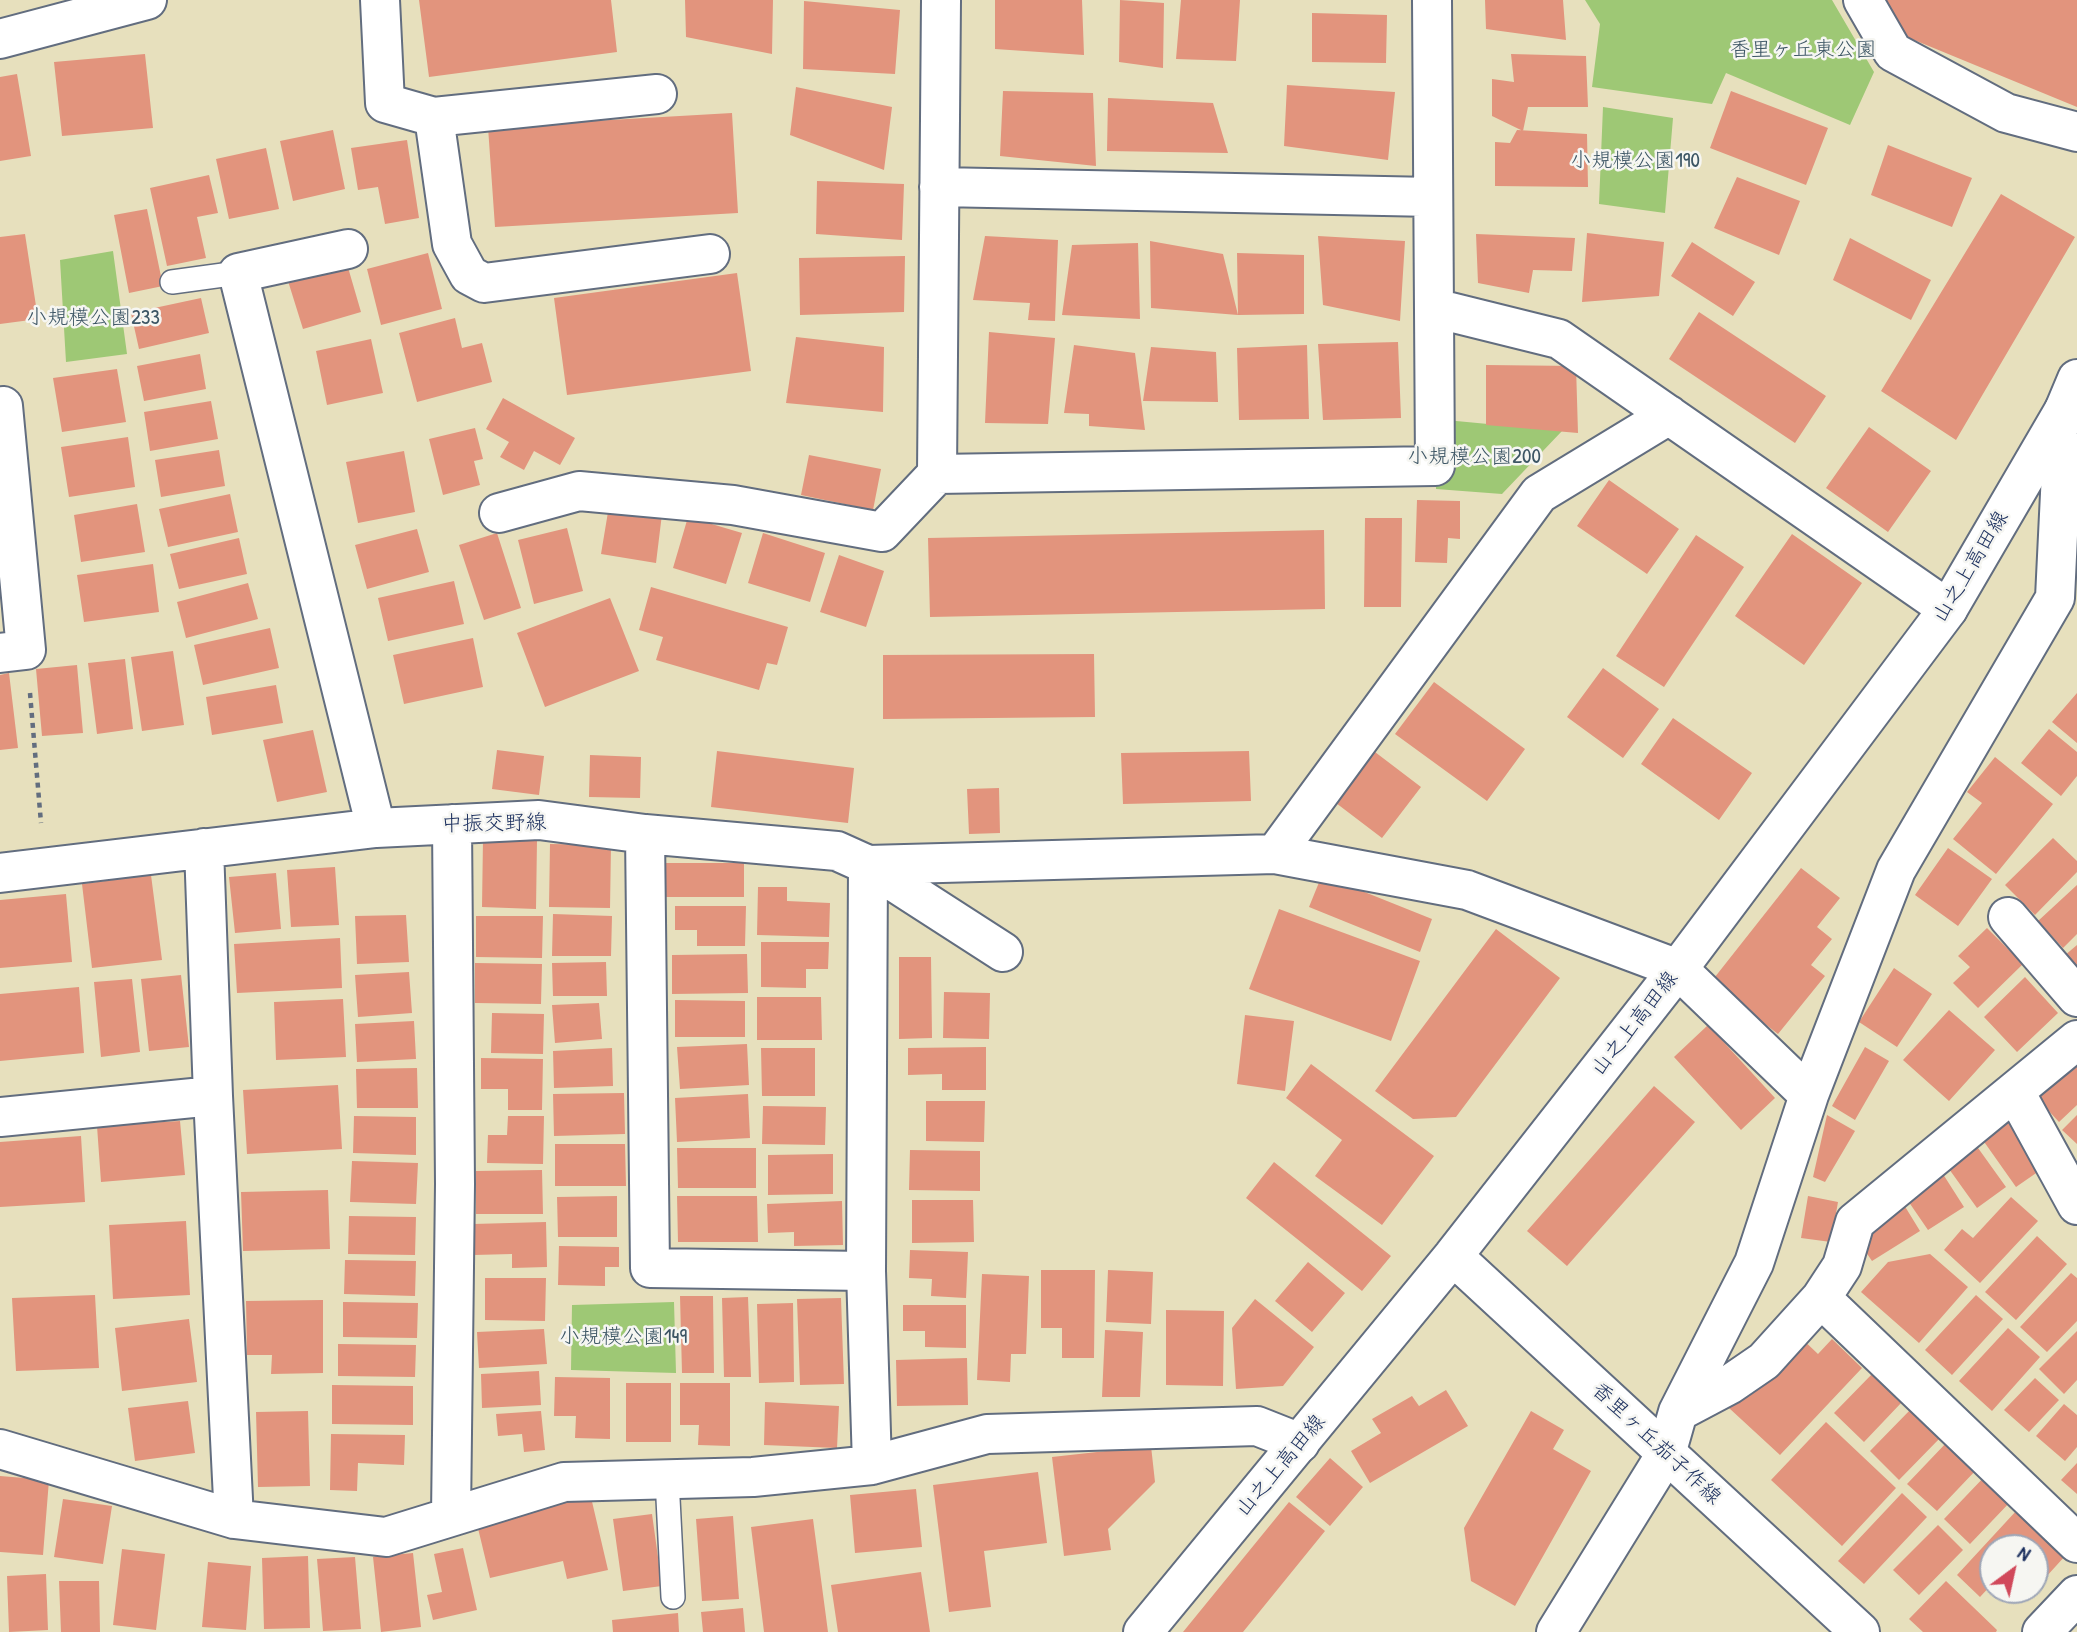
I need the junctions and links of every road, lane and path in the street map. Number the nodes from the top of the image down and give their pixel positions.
1 (147, 0) edge
2 (380, 0) edge
3 (941, 0) edge
4 (1432, 0) edge
5 (1863, 0) edge
6 (0, 39) edge
7 (657, 94) dead end
8 (435, 117) junction
9 (2077, 132) edge
10 (939, 187) junction
11 (1433, 197) junction
12 (348, 249) dead end
13 (710, 254) dead end
14 (238, 273) junction
15 (172, 282) dead end
16 (1434, 308) junction
17 (2073, 402) edge
18 (0, 407) edge
19 (1669, 415) junction
20 (937, 474) junction
21 (499, 513) dead end
22 (1948, 608) junction
23 (13, 652) edge
24 (452, 824) junction
25 (376, 828) junction
26 (645, 834) junction
27 (204, 848) junction
28 (1275, 854) junction
29 (868, 865) junction
30 (44, 868) junction
31 (0, 873) edge
32 (2008, 917) dead end
33 (1003, 952) dead end
34 (1678, 969) junction
35 (2077, 997) edge
36 (2077, 1040) edge
37 (2015, 1092) junction
38 (1809, 1095) junction
39 (213, 1096) junction
40 (0, 1117) edge
41 (2077, 1205) edge
42 (1453, 1256) junction
43 (866, 1271) junction
44 (1821, 1298) junction
45 (1678, 1412) junction
46 (1300, 1443) junction
47 (0, 1449) edge
48 (1666, 1454) junction
49 (872, 1465) junction
50 (667, 1479) junction
51 (451, 1516) junction
52 (234, 1519) junction
53 (2077, 1543) edge
54 (2077, 1595) edge
55 (673, 1597) dead end
56 (1143, 1632) edge
57 (1556, 1632) edge
58 (1860, 1632) edge
59 (2042, 1632) edge

1 - 6 street
2 - 8 street
3 - 10 street
4 - 11 street
5 - 9 street
7 - 8 street
8 - 13 street
10 - 11 street
10 - 20 street
11 - 16 street
12 - 14 street
14 - 15 lane
14 - 25 street
16 - 19 street
16 - 20 street
17 - 22 street, 山之上高田線
17 - 38 street
18 - 23 street
19 - 22 street
19 - 28 street
20 - 21 street
22 - 34 street, 山之上高田線
23 - 30 path
24 - 25 street, 中振交野線
24 - 26 street, 中振交野線
24 - 51 street
25 - 27 street, 中振交野線
26 - 29 street, 中振交野線
26 - 43 street
27 - 30 street, 中振交野線
27 - 39 street
28 - 29 street
28 - 34 street
29 - 33 street, 中振交野線
29 - 43 street
30 - 31 street, 中振交野線
32 - 35 street
34 - 38 street
34 - 42 street, 山之上高田線
36 - 37 street
37 - 41 street
37 - 44 street
38 - 45 street
39 - 40 street
39 - 52 street
42 - 46 street, 山之上高田線
42 - 48 street, 香里ヶ丘茄子作線
43 - 49 street
44 - 45 street
44 - 53 street
45 - 48 street
46 - 49 street
46 - 56 street, 山之上高田線
47 - 52 street
48 - 57 street
48 - 58 street, 香里ヶ丘茄子作線
49 - 50 street
50 - 51 street
50 - 55 lane
51 - 52 street
54 - 59 street

